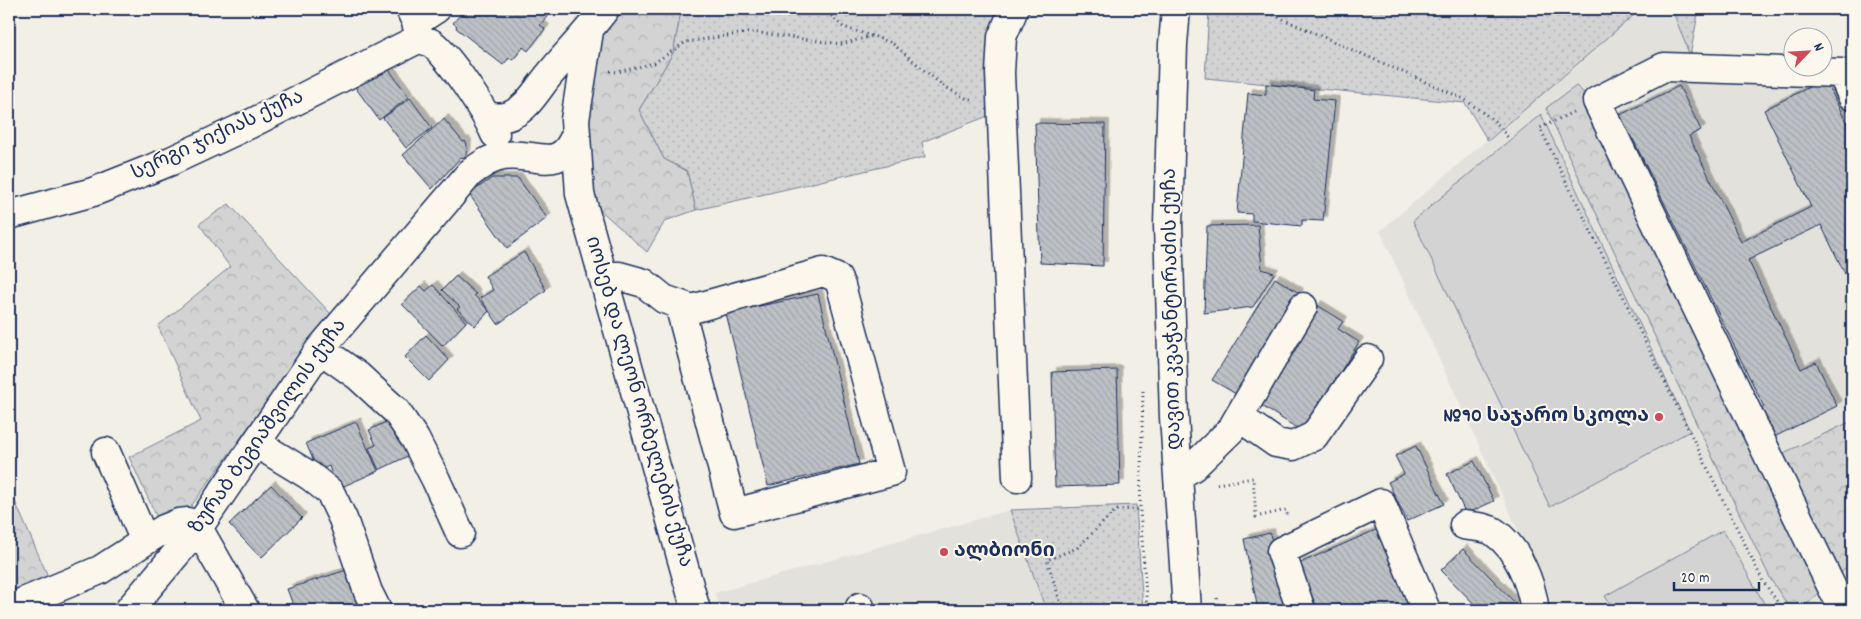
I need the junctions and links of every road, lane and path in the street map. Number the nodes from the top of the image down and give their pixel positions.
1 (605, 9) edge
2 (824, 9) edge
3 (1014, 9) edge
4 (1176, 9) edge
5 (1260, 9) edge
6 (421, 20) edge
7 (589, 31) junction
8 (872, 36) junction
9 (582, 70) junction
10 (1852, 96) edge
11 (1001, 100) junction
12 (1597, 101) junction
13 (523, 107) junction
14 (486, 116) junction
15 (575, 128) junction
16 (1509, 138) dead end
17 (532, 155) junction
18 (492, 158) junction
19 (580, 194) junction
20 (9, 215) edge
21 (602, 275) junction
22 (679, 304) junction
23 (1303, 307) dead end
24 (320, 349) junction
25 (1368, 359) dead end
26 (1239, 417) junction
27 (256, 443) junction
28 (106, 452) dead end
29 (1178, 476) junction
30 (1017, 478) dead end
31 (1215, 484) dead end
32 (1140, 509) dead end
33 (1286, 510) dead end
34 (1464, 525) dead end
35 (198, 528) junction
36 (460, 533) dead end
37 (145, 541) junction
38 (9, 608) edge
39 (129, 610) edge
40 (245, 610) edge
41 (377, 610) edge
42 (696, 610) edge
43 (1063, 610) edge
44 (1187, 610) edge
45 (1301, 610) edge
46 (1426, 610) edge
47 (1535, 610) edge
48 (1782, 610) edge
49 (1846, 610) edge

1 - 7 street
2 - 8 path
3 - 11 street
4 - 29 street, დავით კვაჭანტირაძის ქუჩა
5 - 16 path
6 - 14 street
6 - 20 street, სერგი ჯიქიას ქუჩა
7 - 9 street
7 - 13 street
8 - 9 path
8 - 11 path
9 - 15 street
10 - 12 street
11 - 30 street
12 - 48 path
12 - 49 street
13 - 14 street
13 - 15 street
13 - 17 street
14 - 17 street
14 - 18 street
15 - 17 street
15 - 19 street
17 - 18 street
17 - 19 street
18 - 24 street, ზურაბ ბეგიაშვილის ქუჩა
19 - 21 street, იოსებ და ლეონ ორბელების ქუჩა
21 - 22 street
21 - 42 street, იოსებ და ლეონ ორბელების ქუჩა
22 - 22 street
23 - 26 street
24 - 27 street, ზურაბ ბეგიაშვილის ქუჩა
24 - 36 street
25 - 26 street
26 - 29 street
27 - 35 street, ზურაბ ბეგიაშვილის ქუჩა
27 - 41 street
28 - 37 street
29 - 44 street, დავით კვაჭანტირაძის ქუჩა
31 - 33 path
32 - 43 path
34 - 47 street
35 - 37 street
35 - 39 street, ზურაბ ბეგიაშვილის ქუჩა
35 - 40 street
37 - 38 street
45 - 46 street

